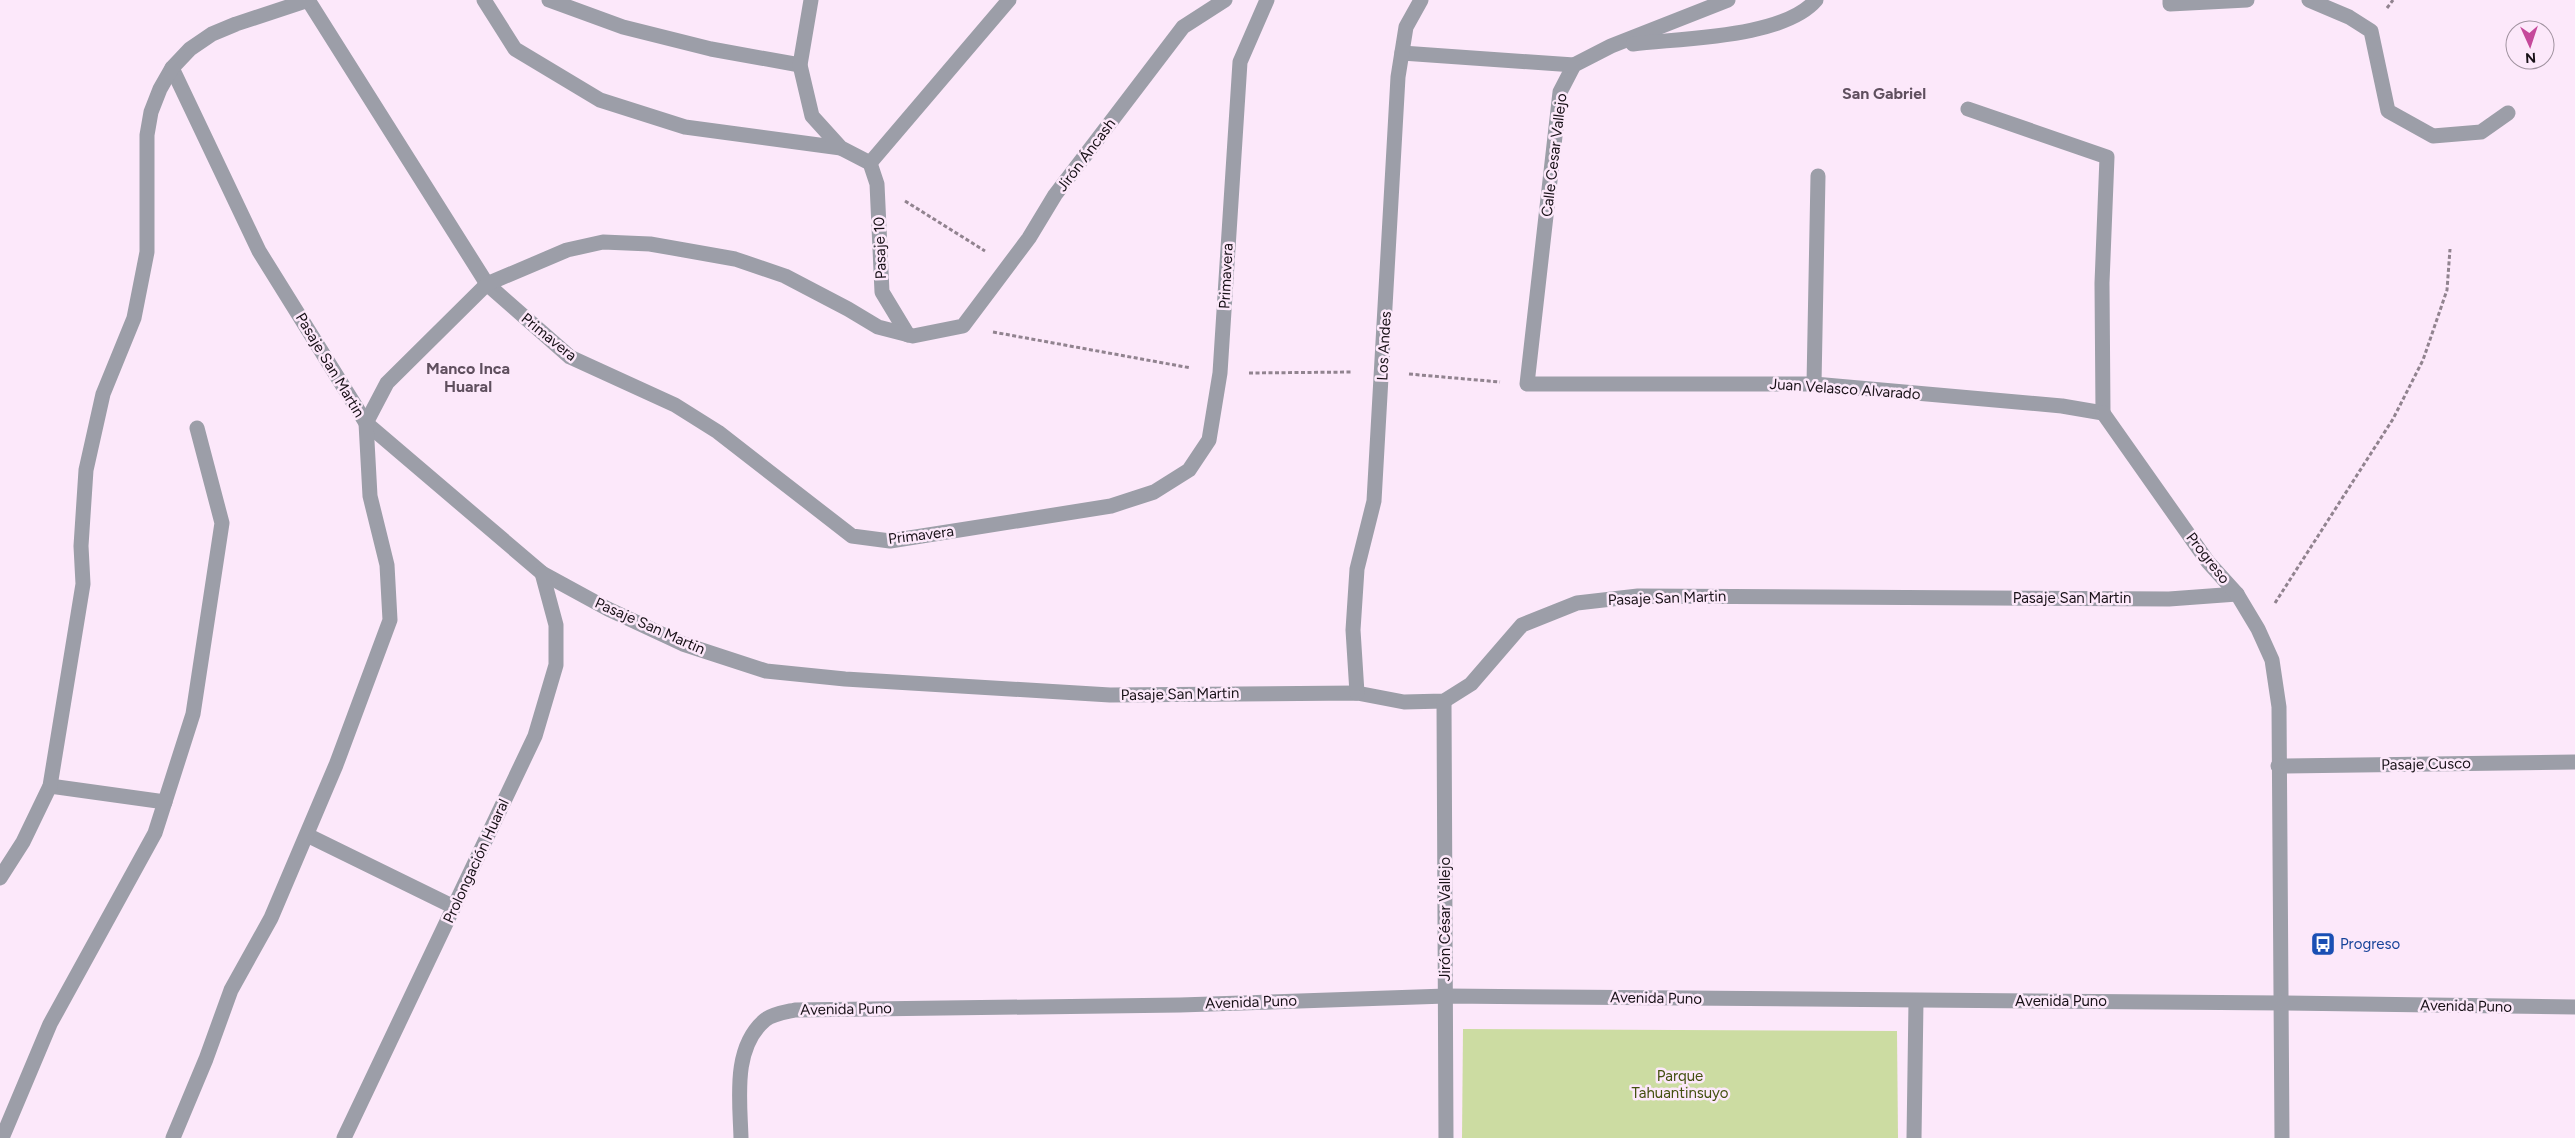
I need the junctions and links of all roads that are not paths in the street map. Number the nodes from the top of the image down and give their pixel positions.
1 (308, 0) edge
2 (484, 0) edge
3 (549, 0) edge
4 (811, 0) edge
5 (1009, 0) edge
6 (1225, 0) edge
7 (1267, 0) edge
8 (1421, 0) edge
9 (1728, 0) edge
10 (1816, 0) edge
11 (2170, 0) edge
12 (2247, 0) edge
13 (2309, 0) edge
14 (1611, 46) junction
15 (1402, 52) junction
16 (800, 65) junction
17 (1574, 65) junction
18 (172, 68) junction
19 (1968, 109) dead end
20 (2508, 113) dead end
21 (841, 148) junction
22 (870, 163) junction
23 (1818, 176) dead end
24 (487, 284) junction
25 (908, 335) junction
26 (1527, 384) joint
27 (1814, 384) junction
28 (2102, 412) junction
29 (366, 423) junction
30 (197, 428) dead end
31 (542, 573) junction
32 (2237, 594) junction
33 (1357, 693) junction
34 (1444, 701) junction
35 (2575, 762) edge
36 (2278, 766) junction
37 (50, 786) junction
38 (165, 802) junction
39 (307, 835) junction
40 (0, 878) edge
41 (454, 907) junction
42 (1446, 996) junction
43 (1916, 1001) junction
44 (2282, 1002) junction
45 (2575, 1008) edge
46 (2, 1138) edge
47 (172, 1138) edge
48 (344, 1138) edge
49 (740, 1138) edge
50 (1446, 1138) edge
51 (1914, 1138) edge
52 (2282, 1138) edge

1 - 18 street
1 - 24 street, Primavera
2 - 21 street
3 - 16 street
4 - 16 street
5 - 22 street
6 - 25 street, Jirón Áncash
7 - 24 street, Primavera
8 - 15 street, Los Andes
9 - 14 street
10 - 14 street
11 - 12 street
13 - 20 street
14 - 17 street
15 - 17 street
15 - 33 street, Los Andes
16 - 21 street
17 - 26 street, Calle Cesar Vallejo
18 - 29 street, Pasaje San Martin
18 - 37 street
19 - 28 street
21 - 22 street
22 - 25 street, Pasaje 10
23 - 27 street
24 - 25 street
24 - 29 street
26 - 27 street, Juan Velasco Alvarado
27 - 28 street, Juan Velasco Alvarado
28 - 32 street, Progreso
29 - 31 street, Pasaje San Martin
29 - 39 street
30 - 38 street
31 - 33 street, Pasaje San Martin
31 - 41 street, Prolongación Huaral
32 - 34 street, Pasaje San Martin
32 - 36 street, Progreso
33 - 34 street, Pasaje San Martin
34 - 42 street, Jirón César Vallejo
35 - 36 street, Pasaje Cusco
36 - 44 street, Progreso
37 - 38 street
37 - 40 street
38 - 46 street
39 - 41 street
39 - 47 street
41 - 48 street, Prolongación Huaral
42 - 43 street, Avenida Puno
42 - 49 street, Avenida Puno
42 - 50 street, Jirón César Vallejo
43 - 44 street, Avenida Puno
43 - 51 street
44 - 45 street, Avenida Puno
44 - 52 street, Progreso

